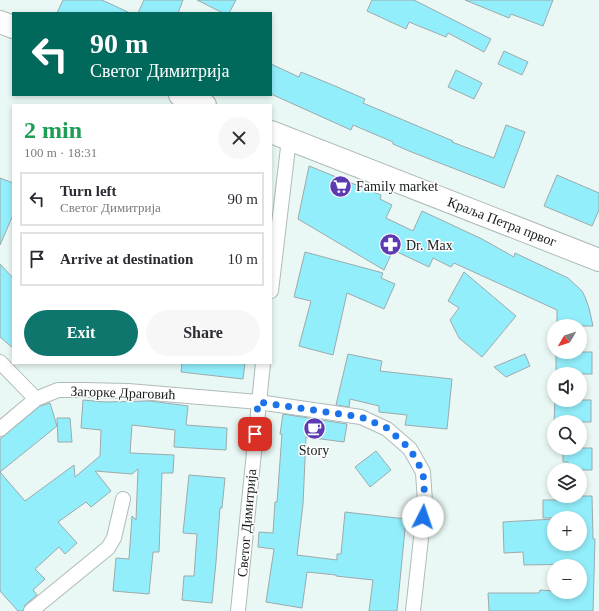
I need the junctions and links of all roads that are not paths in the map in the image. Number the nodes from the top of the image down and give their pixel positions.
1 (0, 22) edge
2 (12, 27) edge
3 (182, 96) edge
4 (202, 104) edge
5 (280, 136) edge
6 (599, 260) edge
7 (272, 273) edge
8 (0, 362) edge
9 (263, 364) edge
10 (36, 399) junction
11 (258, 402) junction
12 (0, 429) edge
13 (123, 499) dead end
14 (32, 611) edge
15 (238, 611) edge
16 (413, 611) edge

1 - 2 main road
3 - 4 main road
5 - 6 main road, Краља Петра првог
5 - 7 street
8 - 10 street
9 - 11 street, Светог Димитрија
10 - 11 street, Загорке Драговић
10 - 12 street, Загорке Драговић
11 - 15 street, Светог Димитрија
11 - 16 street, Загорке Драговић
13 - 14 street

